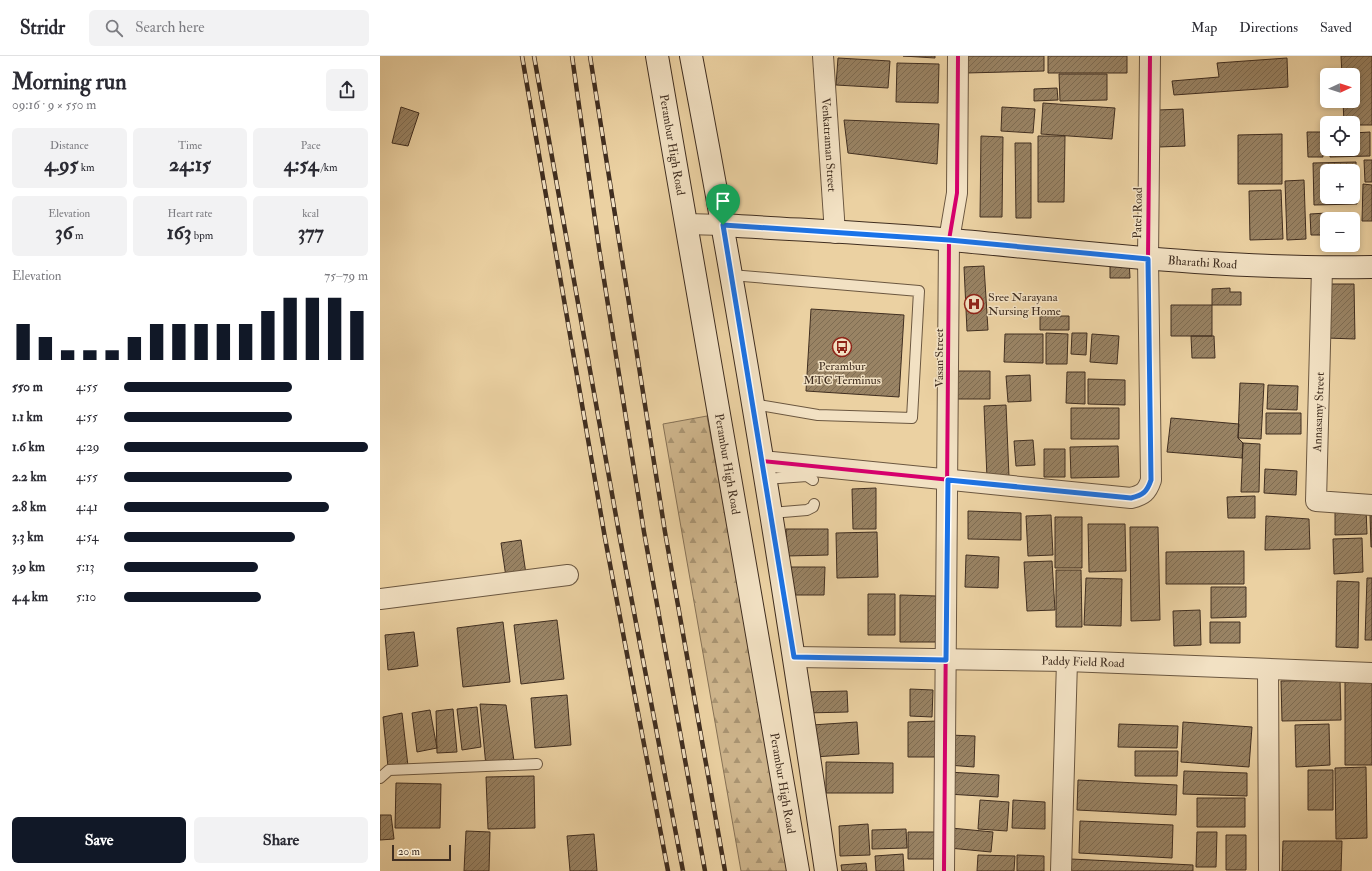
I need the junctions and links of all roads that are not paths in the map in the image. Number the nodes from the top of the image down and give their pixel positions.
1 (657, 56) edge
2 (691, 56) edge
3 (822, 56) edge
4 (958, 56) edge
5 (1150, 56) edge
6 (686, 224) junction
7 (723, 225) junction
8 (835, 233) junction
9 (949, 240) junction
10 (1148, 259) junction
11 (1372, 267) edge
12 (1322, 268) junction
13 (732, 275) junction
14 (753, 404) junction
15 (764, 470) junction
16 (813, 480) dead end
17 (948, 480) junction
18 (814, 504) dead end
19 (1372, 505) edge
20 (770, 513) junction
21 (568, 575) dead end
22 (380, 599) edge
23 (794, 657) junction
24 (946, 660) junction
25 (1067, 661) junction
26 (1268, 670) junction
27 (1372, 673) edge
28 (537, 764) dead end
29 (380, 778) edge
30 (798, 871) edge
31 (826, 871) edge
32 (944, 871) edge
33 (1061, 871) edge
34 (1270, 871) edge

1 - 6 main road, Perambur High Road
2 - 7 main road
3 - 8 street, Venkatraman Street
4 - 9 street, Vasan Street
5 - 10 street, Patel Road
6 - 7 street
6 - 30 main road, Perambur High Road
7 - 8 main road, Bharathi Road
7 - 13 main road
8 - 9 main road, Bharathi Road
9 - 10 main road, Bharathi Road
9 - 17 street, Vasan Street
10 - 12 main road, Bharathi Road
10 - 17 street, Patel Road
11 - 12 main road, Bharathi Road
12 - 19 street, Annasamy Street
13 - 14 main road
13 - 14 lane
14 - 15 main road
15 - 16 lane
15 - 17 street
15 - 20 main road
17 - 24 street, Vasan Street
18 - 20 lane
20 - 23 main road
21 - 22 street
23 - 24 street, Paddy Field Road
23 - 31 main road
24 - 25 street, Paddy Field Road
24 - 32 street, Vasan Street
25 - 26 street, Paddy Field Road
25 - 33 street
26 - 27 street, Paddy Field Road
26 - 34 street
28 - 29 lane

